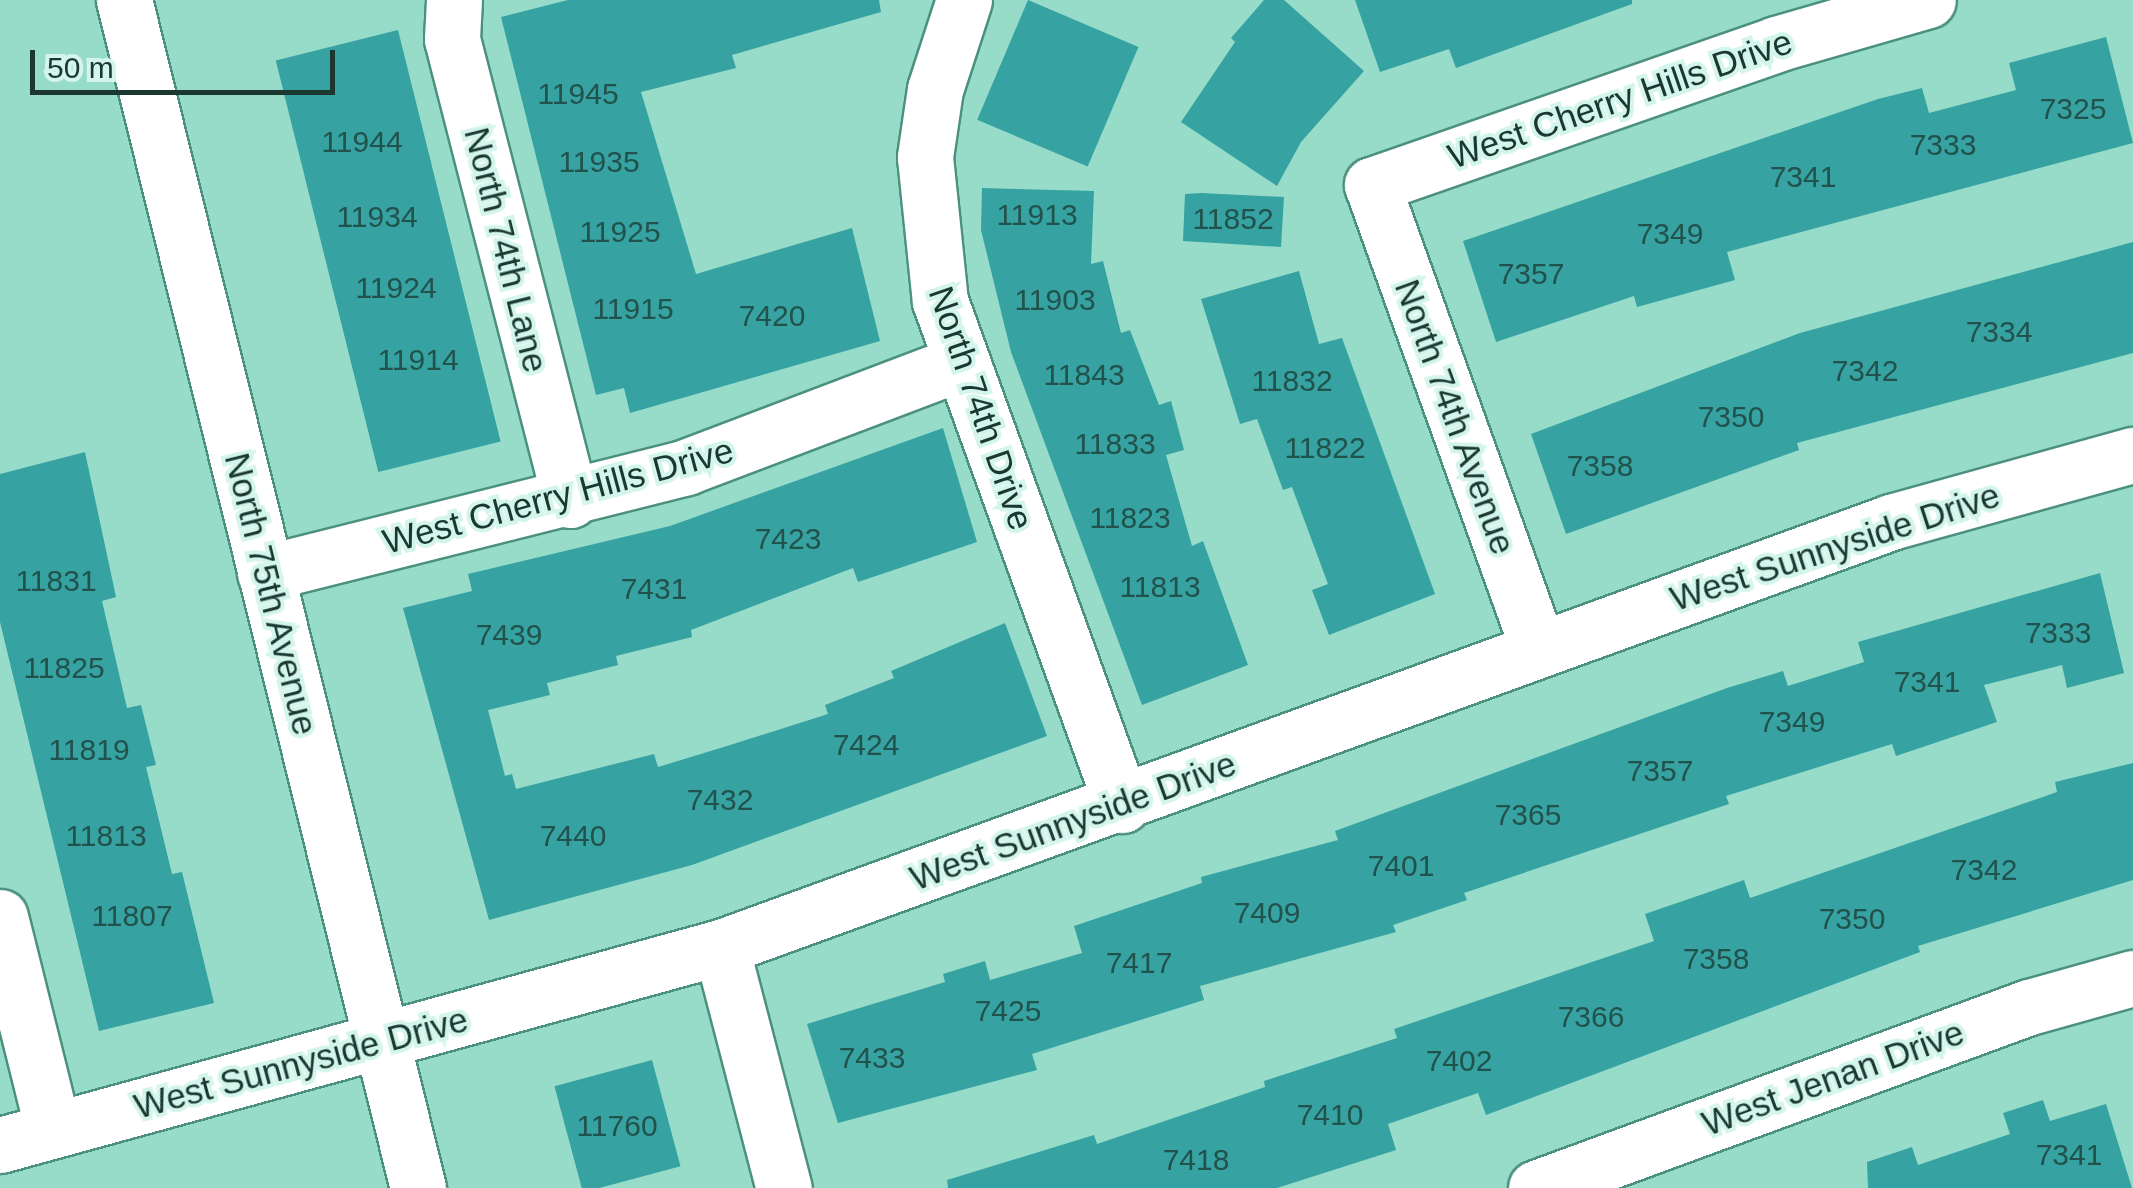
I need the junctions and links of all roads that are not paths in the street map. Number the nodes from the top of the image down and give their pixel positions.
1 (124, 0) edge
2 (454, 0) edge
3 (964, 0) edge
4 (1928, 0) edge
5 (1372, 185) joint
6 (960, 362) junction
7 (2133, 454) edge
8 (570, 500) junction
9 (265, 573) junction
10 (1538, 648) junction
11 (1122, 805) junction
12 (0, 917) edge
13 (721, 947) junction
14 (2133, 978) edge
15 (383, 1040) junction
16 (53, 1130) junction
17 (0, 1145) edge
18 (418, 1188) edge
19 (784, 1188) edge
20 (1536, 1188) edge

1 - 9 street, North 75th Avenue
2 - 8 street, North 74th Lane
3 - 6 street, North 74th Drive
4 - 5 street, West Cherry Hills Drive
5 - 10 street, North 74th Avenue
6 - 8 street, West Cherry Hills Drive
6 - 11 street, North 74th Drive
7 - 10 street, West Sunnyside Drive
8 - 9 street, West Cherry Hills Drive
9 - 15 street, North 75th Avenue
10 - 11 street, West Sunnyside Drive
11 - 13 street, West Sunnyside Drive
12 - 16 street
13 - 15 street, West Sunnyside Drive
13 - 19 street
14 - 20 street, West Jenan Drive
15 - 16 street, West Sunnyside Drive
15 - 18 street, North 75th Avenue
16 - 17 street, West Sunnyside Drive

